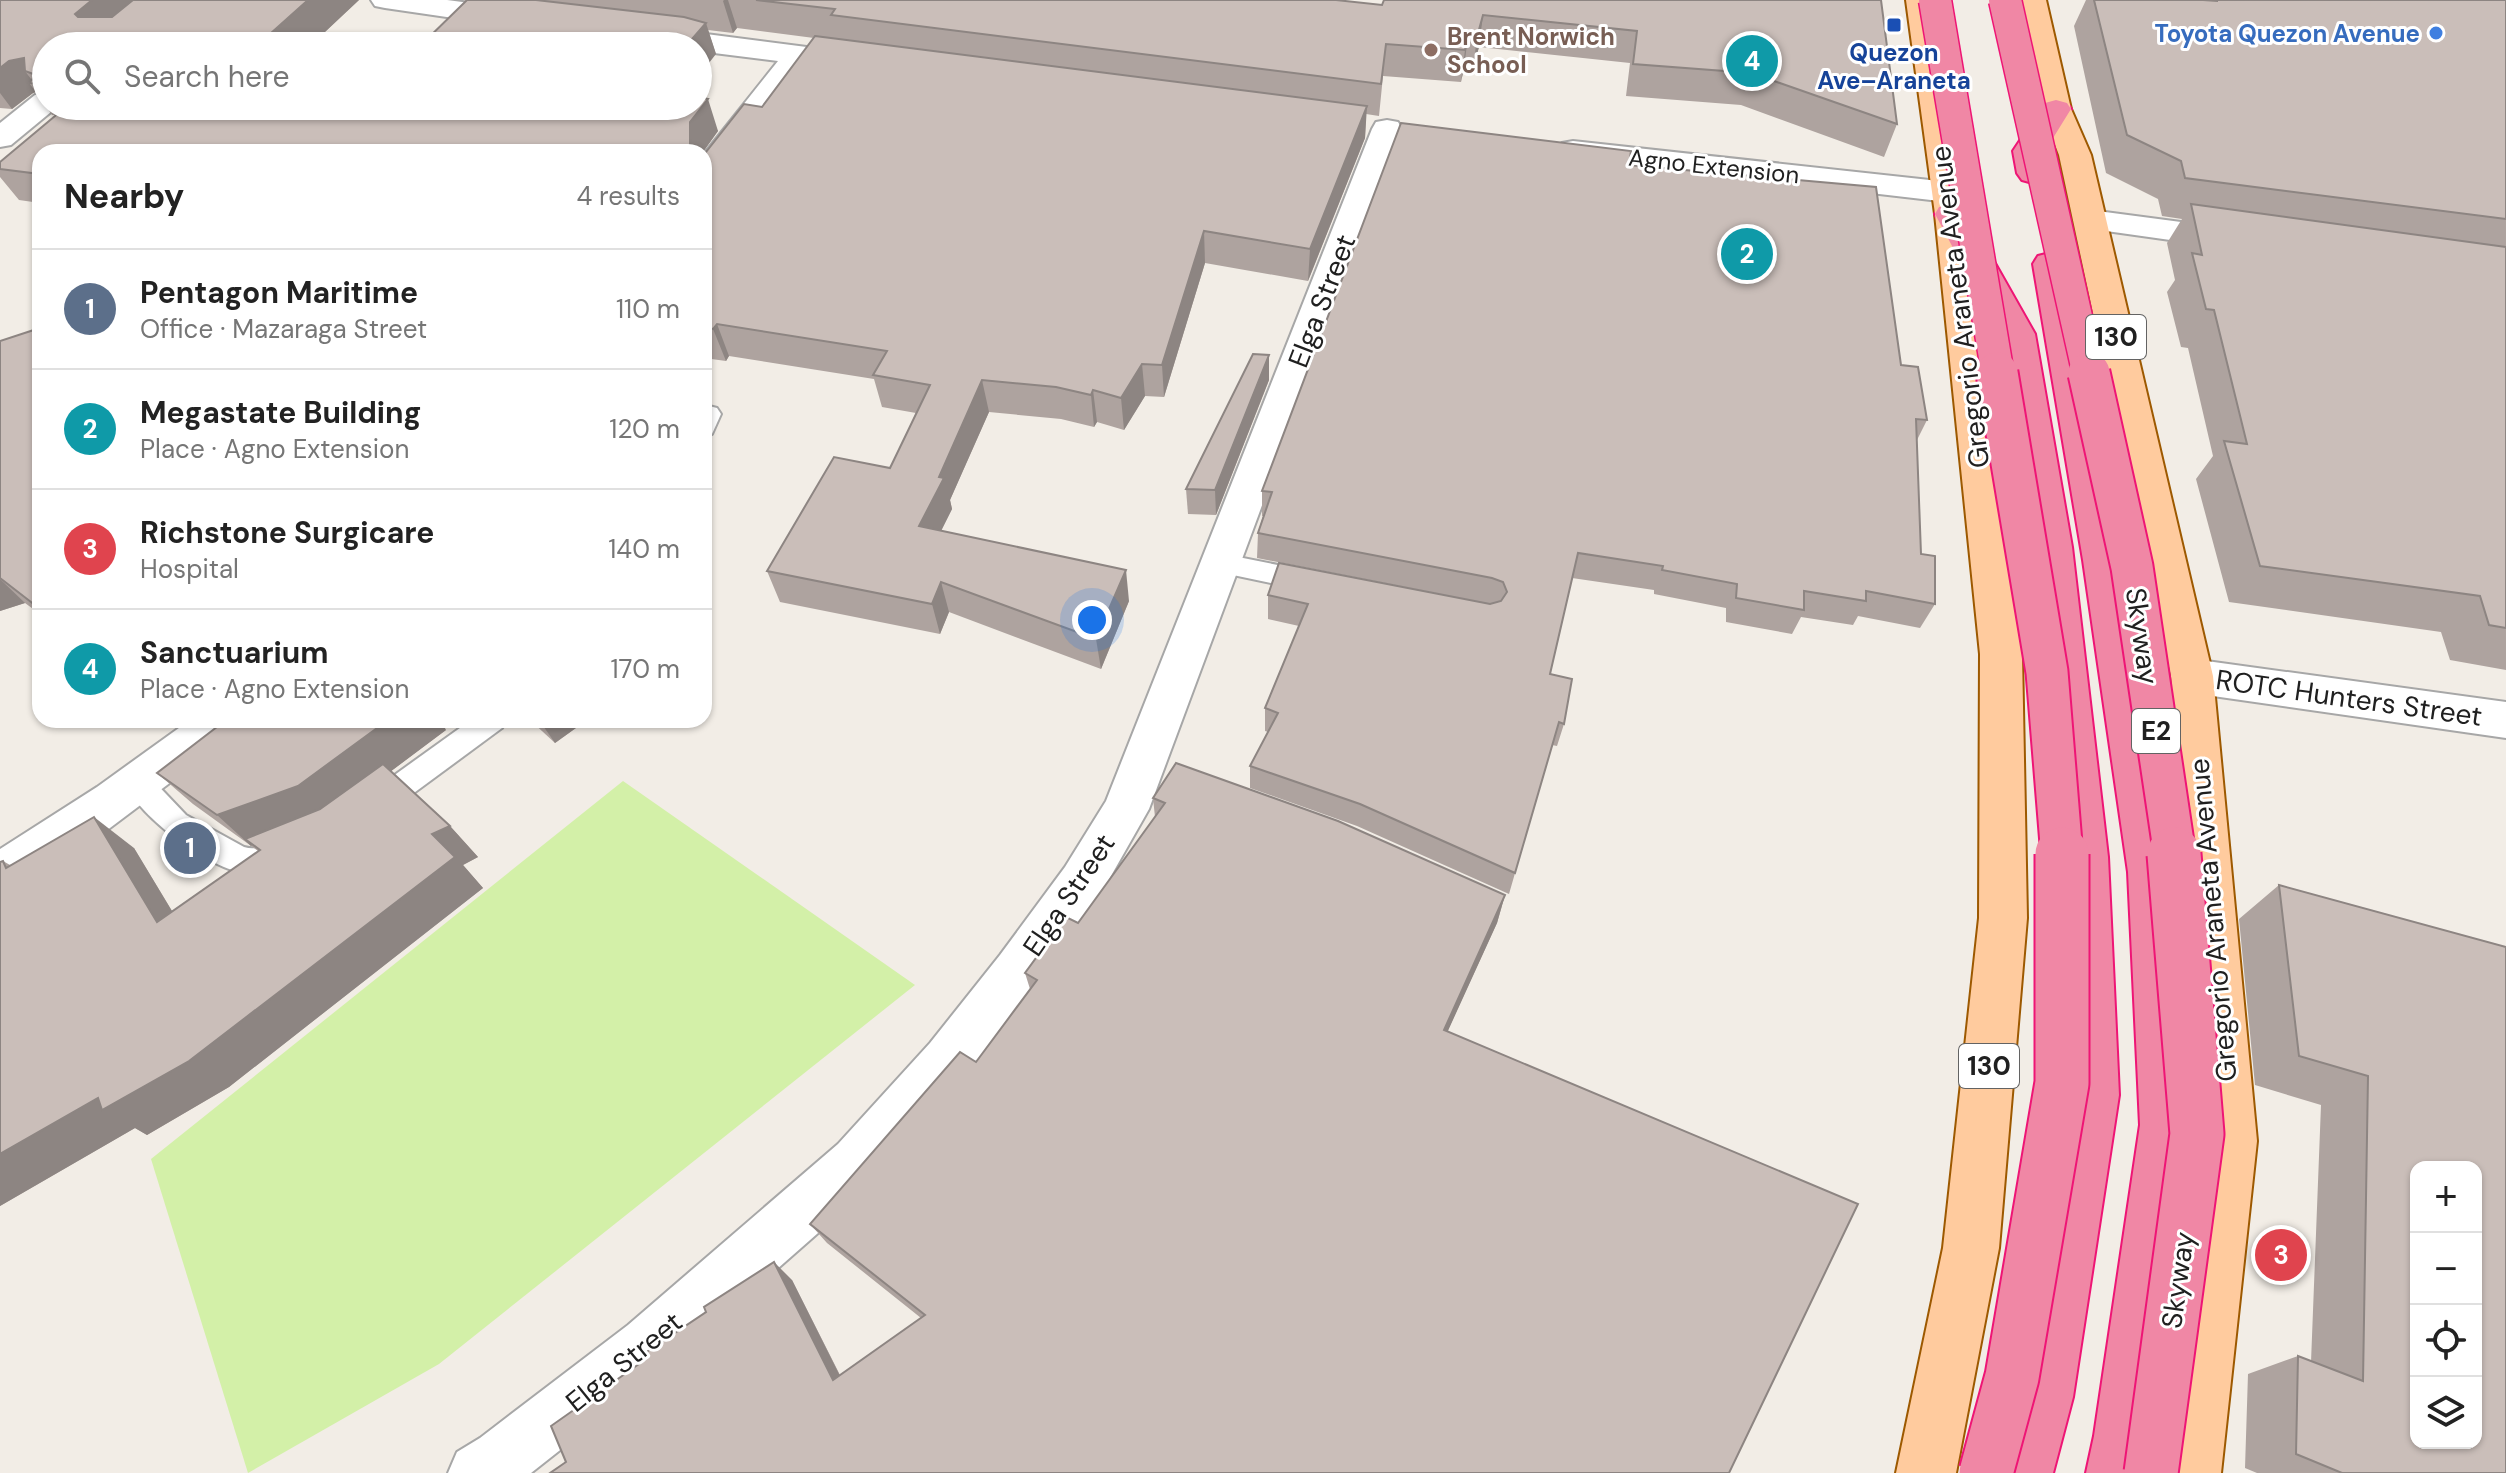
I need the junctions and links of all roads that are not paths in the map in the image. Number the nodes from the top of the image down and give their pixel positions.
1 (385, 0) edge
2 (1920, 0) edge
3 (1935, 0) edge
4 (2005, 0) edge
5 (2032, 0) edge
6 (538, 21) edge
7 (712, 44) edge
8 (798, 55) junction
9 (891, 67) edge
10 (2056, 109) junction
11 (32, 112) edge
12 (1387, 129) dead end
13 (0, 138) edge
14 (1542, 147) edge
15 (712, 165) edge
16 (1950, 203) junction
17 (2090, 220) junction
18 (2259, 243) edge
19 (1223, 564) junction
20 (1338, 587) edge
21 (2192, 676) junction
22 (2506, 720) edge
23 (210, 728) edge
24 (481, 728) edge
25 (138, 783) junction
26 (353, 820) edge
27 (311, 841) edge
28 (0, 873) edge
29 (478, 1473) edge
30 (1926, 1473) edge
31 (1986, 1473) edge
32 (2023, 1473) edge
33 (2116, 1473) edge
34 (2151, 1473) edge
35 (2191, 1473) edge

1 - 6 street
2 - 16 main road, Gregorio Araneta Avenue / 130
3 - 31 highway, bridge
4 - 34 highway, Skyway / E2, bridge
5 - 10 main road, Gregorio Araneta Avenue / 130
7 - 8 street
8 - 9 street
8 - 15 street
10 - 17 main road, Gregorio Araneta Avenue / 130
10 - 33 highway
11 - 13 street
12 - 19 street, Elga Street
14 - 16 street, Agno Extension
16 - 30 main road, Gregorio Araneta Avenue / 130
16 - 32 highway
17 - 18 street
17 - 21 main road, Gregorio Araneta Avenue / 130
19 - 20 lane
19 - 29 street, Elga Street
21 - 22 street, ROTC Hunters Street
21 - 35 main road, Gregorio Araneta Avenue / 130
23 - 25 street
24 - 26 lane
25 - 27 lane
25 - 28 street

